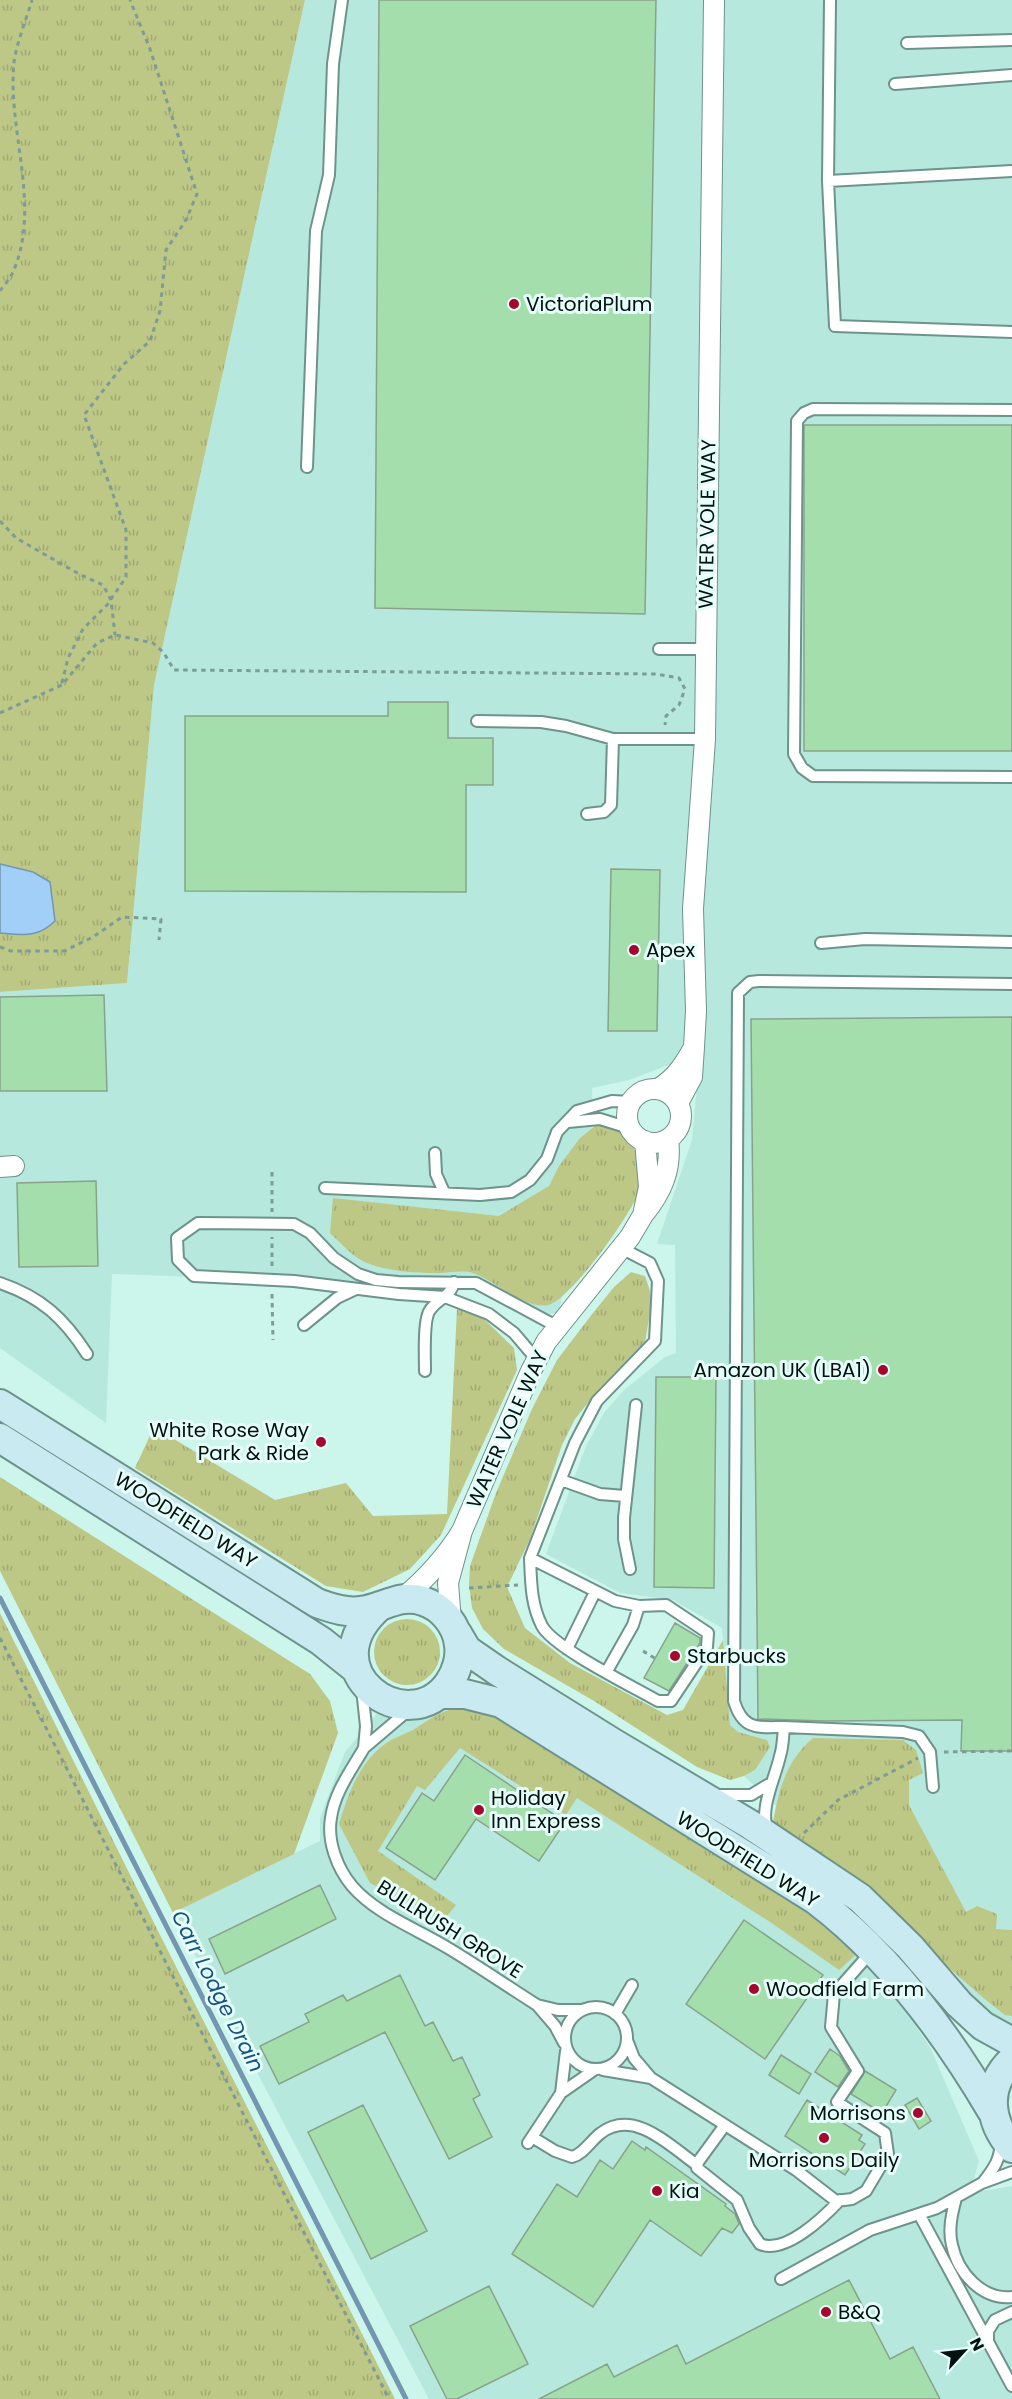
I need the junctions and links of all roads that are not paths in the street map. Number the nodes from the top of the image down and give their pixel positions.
1 (342, 0) edge
2 (714, 0) edge
3 (830, 0) edge
4 (1012, 40) edge
5 (907, 43) dead end
6 (1012, 75) edge
7 (895, 84) dead end
8 (1012, 171) edge
9 (828, 181) junction
10 (1012, 332) edge
11 (1012, 410) edge
12 (307, 467) dead end
13 (659, 649) dead end
14 (706, 649) junction
15 (477, 721) dead end
16 (613, 739) junction
17 (705, 739) junction
18 (1012, 777) edge
19 (587, 814) dead end
20 (1012, 942) edge
21 (821, 943) dead end
22 (1012, 984) edge
23 (694, 1047) junction
24 (658, 1089) junction
25 (631, 1102) junction
26 (678, 1103) junction
27 (568, 1122) junction
28 (629, 1128) junction
29 (668, 1139) junction
30 (645, 1141) junction
31 (435, 1153) dead end
32 (325, 1188) dead end
33 (444, 1192) junction
34 (643, 1215) junction
35 (621, 1248) junction
36 (0, 1282) edge
37 (454, 1282) junction
38 (356, 1288) junction
39 (445, 1297) junction
40 (304, 1325) dead end
41 (558, 1327) junction
42 (87, 1354) dead end
43 (537, 1360) junction
44 (425, 1371) dead end
45 (0, 1404) edge
46 (636, 1405) dead end
47 (0, 1438) edge
48 (561, 1480) junction
49 (625, 1496) junction
50 (462, 1531) junction
51 (530, 1558) junction
52 (630, 1569) dead end
53 (595, 1592) junction
54 (391, 1602) junction
55 (639, 1606) junction
56 (454, 1628) junction
57 (567, 1649) junction
58 (607, 1671) junction
59 (358, 1673) junction
60 (428, 1698) junction
61 (784, 1727) junction
62 (364, 1748) junction
63 (771, 1783) junction
64 (933, 1786) dead end
65 (694, 1791) junction
66 (784, 1846) junction
67 (872, 1951) junction
68 (632, 1985) dead end
69 (537, 2005) junction
70 (580, 2010) junction
71 (615, 2014) junction
72 (627, 2039) junction
73 (1012, 2042) edge
74 (565, 2047) junction
75 (1012, 2060) edge
76 (598, 2070) junction
77 (651, 2079) junction
78 (561, 2093) junction
79 (725, 2125) junction
80 (1002, 2131) edge
81 (697, 2165) junction
82 (1012, 2172) edge
83 (982, 2183) junction
84 (956, 2198) junction
85 (840, 2200) junction
86 (919, 2214) junction
87 (781, 2279) dead end
88 (1012, 2297) edge
89 (1012, 2312) edge
90 (988, 2343) junction
91 (1012, 2386) edge

1 - 12 lane
2 - 14 street, WATER VOLE WAY
3 - 9 lane
4 - 5 lane
6 - 7 lane
8 - 9 lane
9 - 10 lane
11 - 18 lane
13 - 14 lane
14 - 17 street, WATER VOLE WAY
15 - 16 lane
16 - 17 lane
16 - 19 lane
17 - 23 street, WATER VOLE WAY
20 - 21 lane
22 - 61 lane
23 - 24 street, WATER VOLE WAY
23 - 26 street, WATER VOLE WAY
24 - 25 street
24 - 26 street
25 - 27 lane
25 - 28 street
26 - 29 street
27 - 28 lane
27 - 33 lane
28 - 30 street
29 - 30 street
29 - 34 street, WATER VOLE WAY
30 - 34 street, WATER VOLE WAY
31 - 33 lane
32 - 33 lane
34 - 35 street, WATER VOLE WAY
35 - 41 street, WATER VOLE WAY
35 - 48 lane
36 - 42 lane
37 - 38 lane
37 - 39 lane
37 - 41 lane
38 - 39 lane
38 - 40 lane
39 - 43 lane
39 - 44 lane
41 - 43 street, WATER VOLE WAY
43 - 50 street, WATER VOLE WAY
45 - 54 street, WOODFIELD WAY
46 - 49 lane
47 - 59 street, WOODFIELD WAY
48 - 49 lane
48 - 51 lane
49 - 52 lane
50 - 54 street, WATER VOLE WAY
50 - 56 street, WATER VOLE WAY
51 - 53 lane
51 - 57 lane
53 - 55 lane
53 - 57 lane
54 - 56 street
54 - 59 street
55 - 58 lane
55 - 58 lane
56 - 60 street
56 - 65 street, WOODFIELD WAY
57 - 58 lane
59 - 60 street
59 - 62 lane, BULLRUSH GROVE
60 - 62 lane, BULLRUSH GROVE
60 - 67 street, WOODFIELD WAY
61 - 63 lane
61 - 64 lane
62 - 69 lane, BULLRUSH GROVE
63 - 65 lane
63 - 66 lane
65 - 66 street, WOODFIELD WAY
66 - 73 street, WOODFIELD WAY
67 - 80 street, WOODFIELD WAY
67 - 85 lane
68 - 71 lane
69 - 70 lane, BULLRUSH GROVE
69 - 74 lane, BULLRUSH GROVE
70 - 71 lane
70 - 74 lane
71 - 72 lane
72 - 76 lane
72 - 77 lane
74 - 76 lane
74 - 78 lane
75 - 80 street
76 - 77 lane
76 - 78 lane
77 - 79 lane
78 - 81 lane
79 - 81 lane
79 - 85 lane
80 - 83 lane
81 - 85 lane
82 - 83 lane
83 - 84 lane
84 - 86 lane
84 - 88 lane
86 - 87 lane
86 - 90 lane
89 - 90 lane
90 - 91 lane

